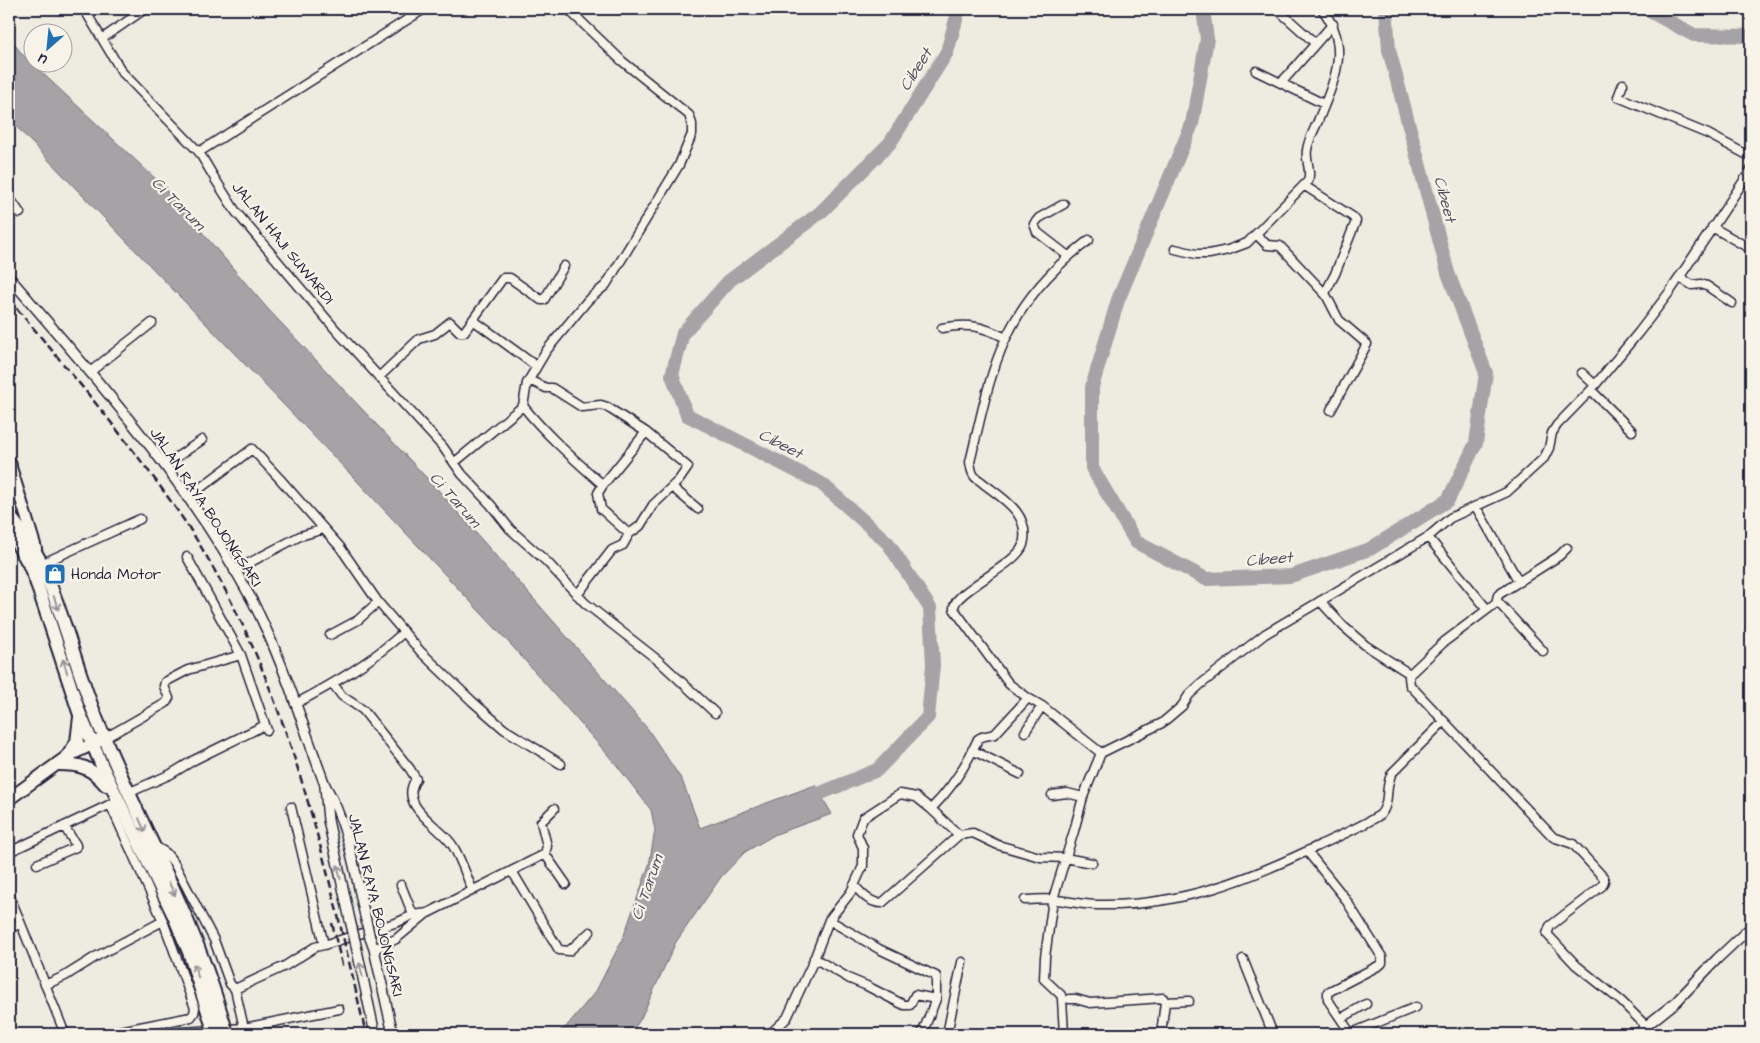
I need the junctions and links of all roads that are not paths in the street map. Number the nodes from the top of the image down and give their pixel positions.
1 (84, 9) edge
2 (145, 9) edge
3 (424, 9) edge
4 (568, 9) edge
5 (1322, 9) edge
6 (1277, 10) edge
7 (1333, 24) junction
8 (103, 38) junction
9 (1314, 43) junction
10 (1256, 71) dead end
11 (1281, 83) junction
12 (1622, 84) dead end
13 (1324, 104) junction
14 (199, 152) junction
15 (1751, 157) edge
16 (1751, 170) edge
17 (1305, 186) junction
18 (9, 197) edge
19 (1064, 204) dead end
20 (20, 213) dead end
21 (1712, 227) junction
22 (1256, 234) junction
23 (1089, 240) dead end
24 (1749, 248) dead end
25 (1175, 249) dead end
26 (1068, 256) junction
27 (564, 266) dead end
28 (9, 277) edge
29 (1680, 277) junction
30 (1325, 294) junction
31 (1732, 303) dead end
32 (473, 320) junction
33 (152, 323) dead end
34 (942, 328) dead end
35 (1006, 338) junction
36 (536, 366) junction
37 (90, 372) junction
38 (1582, 373) dead end
39 (379, 377) junction
40 (529, 380) junction
41 (1593, 388) junction
42 (523, 406) junction
43 (1331, 410) dead end
44 (1632, 431) dead end
45 (646, 432) junction
46 (202, 440) dead end
47 (455, 462) junction
48 (165, 465) junction
49 (9, 466) edge
50 (603, 485) junction
51 (672, 487) junction
52 (187, 498) junction
53 (1476, 507) junction
54 (698, 509) dead end
55 (9, 514) edge
56 (140, 520) dead end
57 (9, 529) edge
58 (324, 529) junction
59 (630, 534) junction
60 (1428, 537) junction
61 (1567, 548) dead end
62 (187, 557) dead end
63 (41, 564) junction
64 (234, 571) junction
65 (1519, 582) junction
66 (577, 595) junction
67 (1497, 601) junction
68 (378, 602) junction
69 (1320, 602) junction
70 (1487, 609) junction
71 (404, 632) junction
72 (330, 635) dead end
73 (1543, 651) dead end
74 (241, 655) junction
75 (1410, 674) junction
76 (333, 684) junction
77 (1028, 698) junction
78 (295, 704) junction
79 (1042, 706) junction
80 (80, 712) junction
81 (715, 714) dead end
82 (1444, 721) junction
83 (1025, 732) dead end
84 (107, 743) junction
85 (94, 749) junction
86 (972, 750) junction
87 (1101, 753) junction
88 (63, 760) junction
89 (561, 764) dead end
90 (1020, 774) dead end
91 (325, 785) junction
92 (1052, 794) dead end
93 (1083, 798) junction
94 (9, 799) edge
95 (119, 799) junction
96 (291, 806) dead end
97 (554, 809) dead end
98 (931, 809) junction
99 (64, 826) junction
100 (959, 835) junction
101 (151, 844) junction
102 (1307, 851) junction
103 (9, 852) edge
104 (546, 854) junction
105 (1065, 858) junction
106 (1092, 863) dead end
107 (37, 864) dead end
108 (512, 871) junction
109 (566, 884) dead end
110 (401, 885) dead end
111 (854, 885) junction
112 (472, 889) junction
113 (9, 894) edge
114 (360, 896) junction
115 (1053, 899) junction
116 (345, 900) junction
117 (1025, 900) dead end
118 (428, 913) junction
119 (413, 915) junction
120 (829, 920) junction
121 (162, 921) junction
122 (398, 922) junction
123 (21, 924) junction
124 (9, 928) edge
125 (1751, 928) edge
126 (403, 932) junction
127 (590, 932) dead end
128 (324, 945) junction
129 (374, 949) junction
130 (814, 958) junction
131 (1243, 959) dead end
132 (962, 962) dead end
133 (45, 985) junction
134 (235, 989) junction
135 (936, 999) junction
136 (1069, 999) dead end
137 (1189, 1001) dead end
138 (1165, 1002) junction
139 (1366, 1004) dead end
140 (1416, 1007) dead end
141 (340, 1009) dead end
142 (216, 1016) junction
143 (1342, 1018) junction
144 (1646, 1026) junction
145 (244, 1028) junction
146 (65, 1034) edge
147 (104, 1034) edge
148 (152, 1034) edge
149 (215, 1034) edge
150 (227, 1034) edge
151 (376, 1034) edge
152 (394, 1034) edge
153 (770, 1034) edge
154 (922, 1034) edge
155 (947, 1034) edge
156 (1064, 1034) edge
157 (1161, 1034) edge
158 (1273, 1034) edge
159 (1350, 1034) edge
160 (1638, 1034) edge

1 - 8 street, JALAN HAJI SUWARDI
2 - 8 street
3 - 14 street
4 - 36 street
5 - 7 street
6 - 9 street
7 - 9 street
7 - 13 street
8 - 14 street, JALAN HAJI SUWARDI
9 - 11 street
10 - 11 street
11 - 13 street
12 - 15 street
13 - 17 street
14 - 39 street, JALAN HAJI SUWARDI
16 - 21 street
17 - 22 street
17 - 30 street
18 - 20 street
19 - 26 street
21 - 24 street
21 - 29 street
22 - 25 street
22 - 30 street
23 - 26 street
26 - 35 street
27 - 32 street
28 - 37 street, JALAN RAYA BOJONGSARI
29 - 31 street
29 - 41 street
30 - 43 street
32 - 36 street
32 - 39 street
33 - 37 street
34 - 35 street
35 - 77 street
36 - 40 street
37 - 48 street, JALAN RAYA BOJONGSARI
38 - 41 street
39 - 47 street, JALAN HAJI SUWARDI
40 - 42 street
40 - 45 street
41 - 44 street
41 - 53 street
42 - 47 street
42 - 50 street
45 - 50 street
45 - 51 street
46 - 48 street
47 - 66 street, JALAN HAJI SUWARDI
48 - 52 street, JALAN RAYA BOJONGSARI
49 - 63 main road
50 - 59 street
51 - 54 street
51 - 59 street
52 - 58 street
52 - 64 street, JALAN RAYA BOJONGSARI
53 - 60 street
53 - 65 street
55 - 63 highway
56 - 63 street
80 -> 57 highway
58 - 64 street
58 - 68 street
59 - 66 street
60 - 69 street
60 - 70 street
61 - 65 street
62 - 74 street
63 -> 84 highway
64 - 78 street, JALAN RAYA BOJONGSARI
65 - 67 street
66 - 81 street, JALAN HAJI SUWARDI
67 - 70 street
67 - 73 street
68 - 71 street
68 - 72 street
69 - 75 street
69 - 87 street
70 - 75 street
71 - 76 street
71 - 89 street
74 - 84 street
74 - 95 street
75 - 82 street
76 - 78 street
76 - 112 street
77 - 79 street
77 - 86 street
78 - 91 street, JALAN RAYA BOJONGSARI
79 - 83 street
79 - 87 street
80 - 85 highway
80 - 88 highway
82 - 102 street
82 - 144 street
84 - 85 main road
84 - 95 highway
85 - 88 main road
85 - 95 highway
86 - 90 street
86 - 98 street
87 - 93 street
88 - 94 main road
88 - 95 highway
91 - 114 street, JALAN RAYA BOJONGSARI
116 -> 91 street, JALAN RAYA BOJONGSARI
92 - 93 street
93 - 105 street
95 - 99 street
95 -> 101 highway
95 - 121 street
142 -> 95 highway
96 - 128 street
97 - 104 street
98 - 100 street
98 - 111 street
99 - 103 street
99 - 107 street
100 - 105 street
100 - 111 street
101 - 134 street
101 -> 142 highway
102 - 115 street
102 - 143 street
104 - 108 street
104 - 109 street
105 - 106 street
105 - 115 street
108 - 112 street
108 - 127 street
110 - 119 street
111 - 120 street
112 - 118 street
113 - 123 street
114 - 116 street
114 - 129 street, JALAN RAYA BOJONGSARI, bridge
115 - 117 street
115 - 156 street
151 -> 116 street, JALAN RAYA BOJONGSARI, bridge
118 - 119 street
118 - 126 street
119 - 122 street
120 - 130 street
120 - 135 street
121 - 133 street
121 - 147 street
122 - 126 street
122 - 128 street
123 - 124 street
123 - 133 street
125 - 144 street
126 - 129 street
128 - 134 street
129 - 152 street, JALAN RAYA BOJONGSARI
130 - 135 street
130 - 153 street
131 - 158 street
132 - 155 street
133 - 146 street
134 - 145 street
135 - 154 street
136 - 138 street
137 - 138 street
138 - 157 street
139 - 143 street
140 - 159 street
141 - 145 street
142 - 149 highway, bridge
142 - 150 highway, bridge
143 - 159 street
144 - 160 street
145 - 148 street

